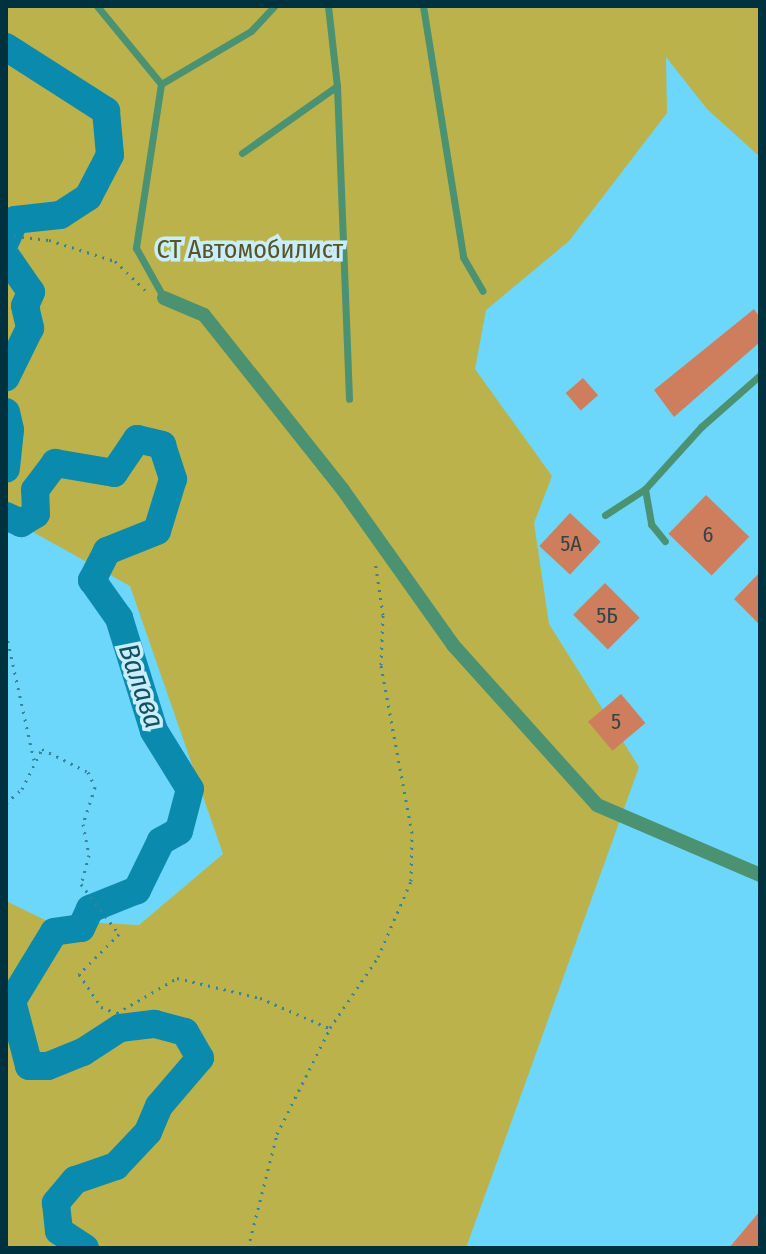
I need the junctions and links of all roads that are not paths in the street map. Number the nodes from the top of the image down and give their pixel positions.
1 (97, 6) edge
2 (274, 6) edge
3 (328, 6) edge
4 (423, 6) edge
5 (161, 84) junction
6 (337, 86) junction
7 (242, 153) dead end
8 (483, 291) dead end
9 (164, 298) joint
10 (760, 375) edge
11 (349, 399) dead end
12 (645, 489) junction
13 (605, 515) dead end
14 (665, 541) dead end
15 (760, 875) edge

1 - 5 lane
2 - 5 lane
3 - 6 lane
4 - 8 lane
5 - 9 lane
6 - 7 lane
6 - 11 lane
9 - 15 street
10 - 12 lane
12 - 13 lane
12 - 14 lane

